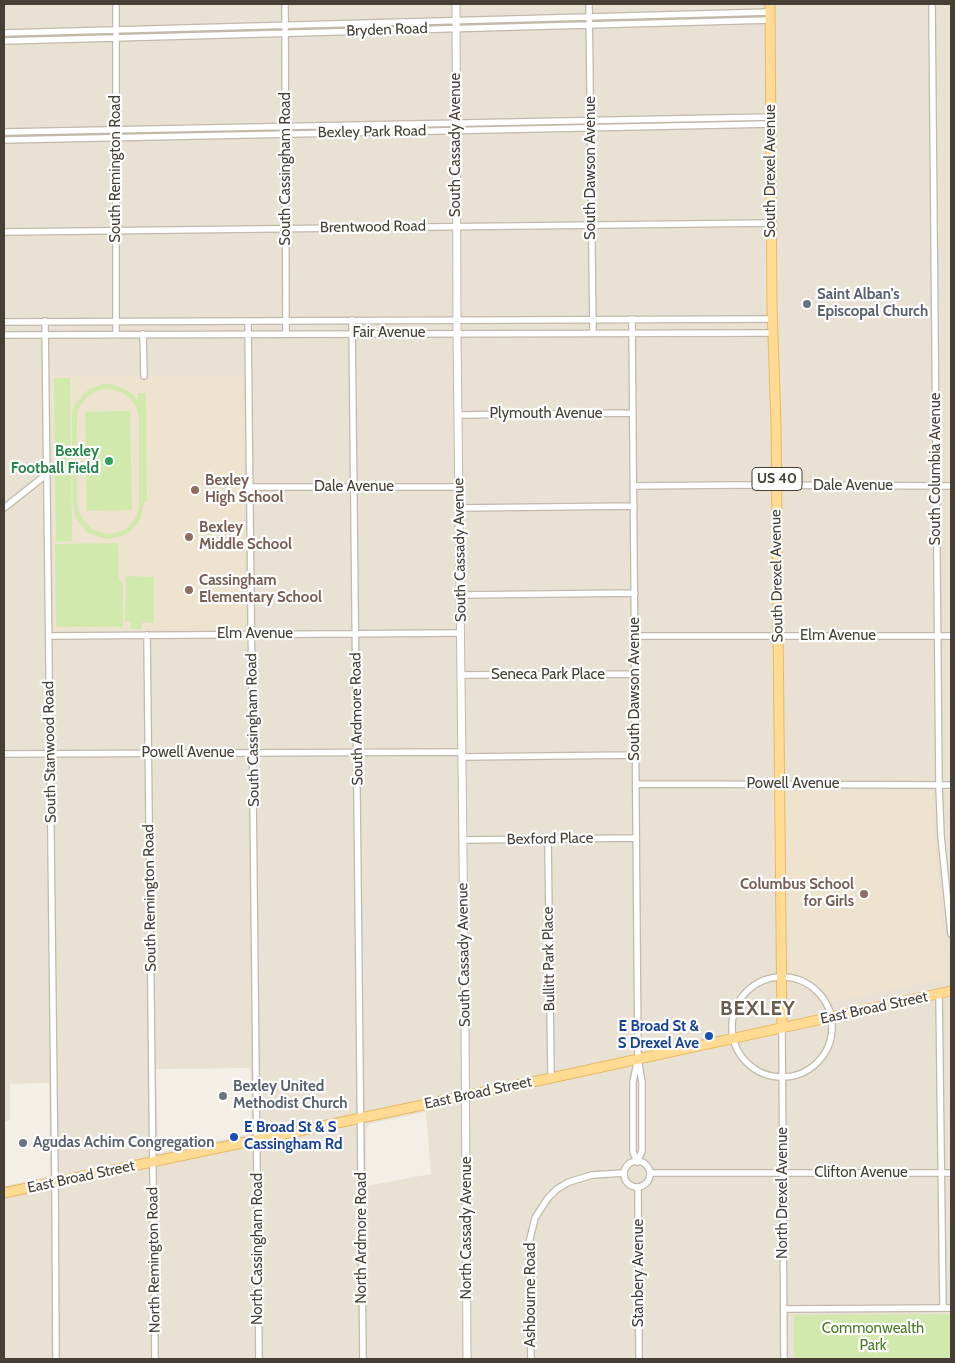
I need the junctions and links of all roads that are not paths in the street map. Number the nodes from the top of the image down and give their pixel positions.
1 (116, 4) edge
2 (285, 4) edge
3 (456, 4) edge
4 (589, 4) edge
5 (932, 4) edge
6 (770, 12) edge
7 (589, 16) junction
8 (456, 20) junction
9 (285, 25) junction
10 (590, 25) junction
11 (456, 28) junction
12 (116, 30) junction
13 (4, 33) edge
14 (285, 33) junction
15 (116, 38) junction
16 (4, 41) edge
17 (590, 120) junction
18 (771, 120) junction
19 (285, 126) junction
20 (457, 127) junction
21 (590, 128) junction
22 (116, 130) junction
23 (4, 132) edge
24 (286, 134) junction
25 (116, 138) junction
26 (4, 140) edge
27 (772, 223) junction
28 (591, 225) junction
29 (457, 226) junction
30 (286, 228) junction
31 (116, 230) junction
32 (4, 232) edge
33 (592, 319) junction
34 (632, 319) junction
35 (773, 319) junction
36 (286, 320) junction
37 (352, 320) junction
38 (457, 320) junction
39 (116, 321) junction
40 (248, 321) junction
41 (4, 322) edge
42 (45, 322) junction
43 (457, 333) junction
44 (593, 333) junction
45 (632, 333) junction
46 (774, 333) junction
47 (4, 334) edge
48 (45, 334) junction
49 (116, 334) junction
50 (143, 334) junction
51 (248, 334) junction
52 (286, 334) junction
53 (353, 334) junction
54 (144, 376) dead end
55 (633, 413) junction
56 (458, 415) junction
57 (47, 474) junction
58 (634, 486) junction
59 (777, 486) junction
60 (936, 486) junction
61 (951, 486) edge
62 (250, 487) junction
63 (355, 487) junction
64 (459, 487) junction
65 (634, 506) junction
66 (4, 508) edge
67 (459, 508) junction
68 (635, 593) junction
69 (461, 595) junction
70 (252, 634) junction
71 (356, 634) junction
72 (461, 634) junction
73 (147, 635) junction
74 (49, 636) junction
75 (635, 636) junction
76 (778, 636) junction
77 (937, 636) junction
78 (951, 636) edge
79 (635, 674) junction
80 (461, 675) junction
81 (253, 753) junction
82 (357, 753) junction
83 (4, 754) edge
84 (50, 754) junction
85 (149, 754) junction
86 (462, 755) junction
87 (636, 755) junction
88 (636, 784) junction
89 (779, 784) junction
90 (939, 784) junction
91 (951, 784) edge
92 (636, 838) junction
93 (548, 839) junction
94 (463, 840) junction
95 (951, 934) edge
96 (781, 978) junction
97 (951, 991) edge
98 (939, 993) junction
99 (831, 1017) junction
100 (782, 1028) junction
101 (734, 1038) junction
102 (638, 1059) junction
103 (782, 1077) junction
104 (551, 1078) junction
105 (466, 1096) junction
106 (362, 1118) junction
107 (257, 1139) junction
108 (153, 1162) junction
109 (637, 1162) junction
110 (624, 1173) junction
111 (650, 1173) junction
112 (942, 1173) junction
113 (951, 1173) edge
114 (783, 1174) junction
115 (55, 1182) junction
116 (638, 1187) junction
117 (4, 1193) edge
118 (944, 1308) junction
119 (951, 1308) edge
120 (784, 1309) junction
121 (56, 1359) edge
122 (155, 1359) edge
123 (259, 1359) edge
124 (363, 1359) edge
125 (467, 1359) edge
126 (530, 1359) edge
127 (639, 1359) edge
128 (784, 1359) edge

1 - 12 street, South Remington Road
2 - 9 street, South Cassingham Road
3 - 8 street, South Cassady Avenue
4 - 7 street, South Dawson Avenue
5 - 60 street, South Columbia Avenue
6 - 7 street, Bryden Road
6 - 10 street, Bryden Road
6 - 18 main road, South Drexel Avenue / US 40
7 - 8 street, Bryden Road
7 - 10 street, South Dawson Avenue
8 - 9 street, Bryden Road
8 - 11 street, South Cassady Avenue
9 - 12 street, Bryden Road
9 - 14 street, South Cassingham Road
10 - 11 street, Bryden Road
10 - 17 street, South Dawson Avenue
11 - 14 street, Bryden Road
11 - 20 street, South Cassady Avenue
12 - 13 street, Bryden Road
12 - 15 street, South Remington Road
14 - 15 street, Bryden Road
14 - 19 street, South Cassingham Road
15 - 16 street, Bryden Road
15 - 22 street, South Remington Road
17 - 18 street, Bexley Park Road
17 - 20 street, Bexley Park Road
17 - 21 street, South Dawson Avenue
18 - 21 street, Bexley Park Road
18 - 27 main road, South Drexel Avenue / US 40
19 - 20 street, Bexley Park Road
19 - 22 street, Bexley Park Road
19 - 24 street, South Cassingham Road
20 - 21 street, Bexley Park Road
20 - 24 street, Bexley Park Road
20 - 29 street, South Cassady Avenue
21 - 28 street, South Dawson Avenue
22 - 23 street, Bexley Park Road
22 - 25 street, South Remington Road
24 - 25 street, Bexley Park Road
24 - 30 street, South Cassingham Road
25 - 26 street, Bexley Park Road
25 - 31 street, South Remington Road
27 - 28 street, Brentwood Road
27 - 35 main road, South Drexel Avenue / US 40
28 - 29 street, Brentwood Road
28 - 33 street, South Dawson Avenue
29 - 30 street, Brentwood Road
29 - 38 street, South Cassady Avenue
30 - 31 street, Brentwood Road
30 - 36 street, South Cassingham Road
31 - 32 street, Brentwood Road
31 - 39 street, South Remington Road
33 - 34 street, Fair Avenue
33 - 38 street, Fair Avenue
33 - 44 street, South Dawson Avenue
34 - 35 street, Fair Avenue
34 - 45 street, South Dawson Avenue
35 - 46 main road, South Drexel Avenue / US 40
36 - 37 street, Fair Avenue
36 - 40 street, Fair Avenue
36 - 52 street, South Cassingham Road
37 - 38 street, Fair Avenue
37 - 53 street, South Ardmore Road
38 - 43 street, South Cassady Avenue
39 - 40 street, Fair Avenue
39 - 42 street, Fair Avenue
39 - 49 street, South Remington Road
40 - 51 street, South Cassingham Road
41 - 42 street, Fair Avenue
42 - 48 street, South Stanwood Road
43 - 44 street, Fair Avenue
43 - 53 street, Fair Avenue
43 - 56 street, South Cassady Avenue
44 - 45 street, Fair Avenue
45 - 46 street, Fair Avenue
45 - 55 street, South Dawson Avenue
46 - 59 main road, South Drexel Avenue / US 40
47 - 48 street, Fair Avenue
48 - 49 street, Fair Avenue
48 - 57 street, South Stanwood Road
49 - 50 street, Fair Avenue
50 - 51 street, Fair Avenue
50 - 54 street
51 - 52 street, Fair Avenue
51 - 62 street, South Cassingham Road
52 - 53 street, Fair Avenue
53 - 63 street, South Ardmore Road
55 - 56 street, Plymouth Avenue
55 - 58 street, South Dawson Avenue
56 - 64 street, South Cassady Avenue
57 - 66 street
57 - 74 street, South Stanwood Road
58 - 59 street, Dale Avenue
58 - 65 street, South Dawson Avenue
59 - 60 street, Dale Avenue
59 - 76 main road, South Drexel Avenue / US 40
60 - 61 street, Dale Avenue
60 - 77 street, South Columbia Avenue
62 - 63 street, Dale Avenue
62 - 70 street, South Cassingham Road
63 - 64 street, Dale Avenue
63 - 71 street, South Ardmore Road
64 - 67 street, South Cassady Avenue
65 - 67 street
65 - 68 street, South Dawson Avenue
67 - 69 street, South Cassady Avenue
68 - 69 street
68 - 75 street, South Dawson Avenue
69 - 72 street, South Cassady Avenue
70 - 71 street, Elm Avenue
70 - 73 street, Elm Avenue
70 - 81 street, South Cassingham Road
71 - 72 street, Elm Avenue
71 - 82 street, South Ardmore Road
72 - 80 street, South Cassady Avenue
73 - 74 street, Elm Avenue
73 - 85 street, South Remington Road
74 - 84 street, South Stanwood Road
75 - 76 street, Elm Avenue
75 - 79 street, South Dawson Avenue
76 - 77 street, Elm Avenue
76 - 89 main road, South Drexel Avenue / US 40
77 - 78 street, Elm Avenue
77 - 90 street, South Columbia Avenue
79 - 80 street, Seneca Park Place
79 - 87 street, South Dawson Avenue
80 - 86 street, South Cassady Avenue
81 - 82 street, Powell Avenue
81 - 85 street, Powell Avenue
81 - 107 street, South Cassingham Road
82 - 86 street, Powell Avenue
82 - 106 street, South Ardmore Road
83 - 84 street, Powell Avenue
84 - 85 street, Powell Avenue
84 - 115 street, South Stanwood Road
85 - 108 street, South Remington Road
86 - 87 street, Powell Avenue
86 - 94 street, South Cassady Avenue
87 - 88 street, South Dawson Avenue
88 - 89 street, Powell Avenue
88 - 92 street, South Dawson Avenue
89 - 90 street, Powell Avenue
89 - 96 main road, South Drexel Avenue / US 40
90 - 91 street, Powell Avenue
90 - 95 street, South Columbia Avenue
92 - 93 street, Bexford Place
92 - 102 street, South Dawson Avenue
93 - 94 street, Bexford Place
93 - 104 street, Bullitt Park Place
94 - 105 street, South Cassady Avenue
96 - 99 street
96 - 100 main road, South Drexel Avenue / US 40
96 - 101 street
97 - 98 main road, East Broad Street
98 - 99 main road, East Broad Street
98 - 112 street
99 - 100 main road, East Broad Street
99 - 103 street
100 - 101 main road, East Broad Street
100 - 103 street, North Drexel Avenue
101 - 102 main road, East Broad Street
101 - 103 street
102 - 104 main road, East Broad Street
102 - 109 street
103 - 114 street, North Drexel Avenue
104 - 105 main road, East Broad Street
105 - 106 main road, East Broad Street
105 - 125 street, North Cassady Avenue
106 - 107 main road, East Broad Street
106 - 124 street, North Ardmore Road
107 - 108 main road, East Broad Street
107 - 123 street, North Cassingham Road
108 - 115 main road, East Broad Street
108 - 122 street, North Remington Road
109 - 110 street
109 - 111 street
110 - 116 street
110 - 126 street, Ashbourne Road
111 - 114 street, Clifton Avenue
111 - 116 street
112 - 113 street, Clifton Avenue
112 - 114 street, Clifton Avenue
112 - 118 street
114 - 120 street, North Drexel Avenue
115 - 117 main road, East Broad Street
115 - 121 street, South Stanwood Road
116 - 127 street, Stanbery Avenue
118 - 119 street
118 - 120 street
120 - 128 street, North Drexel Avenue

